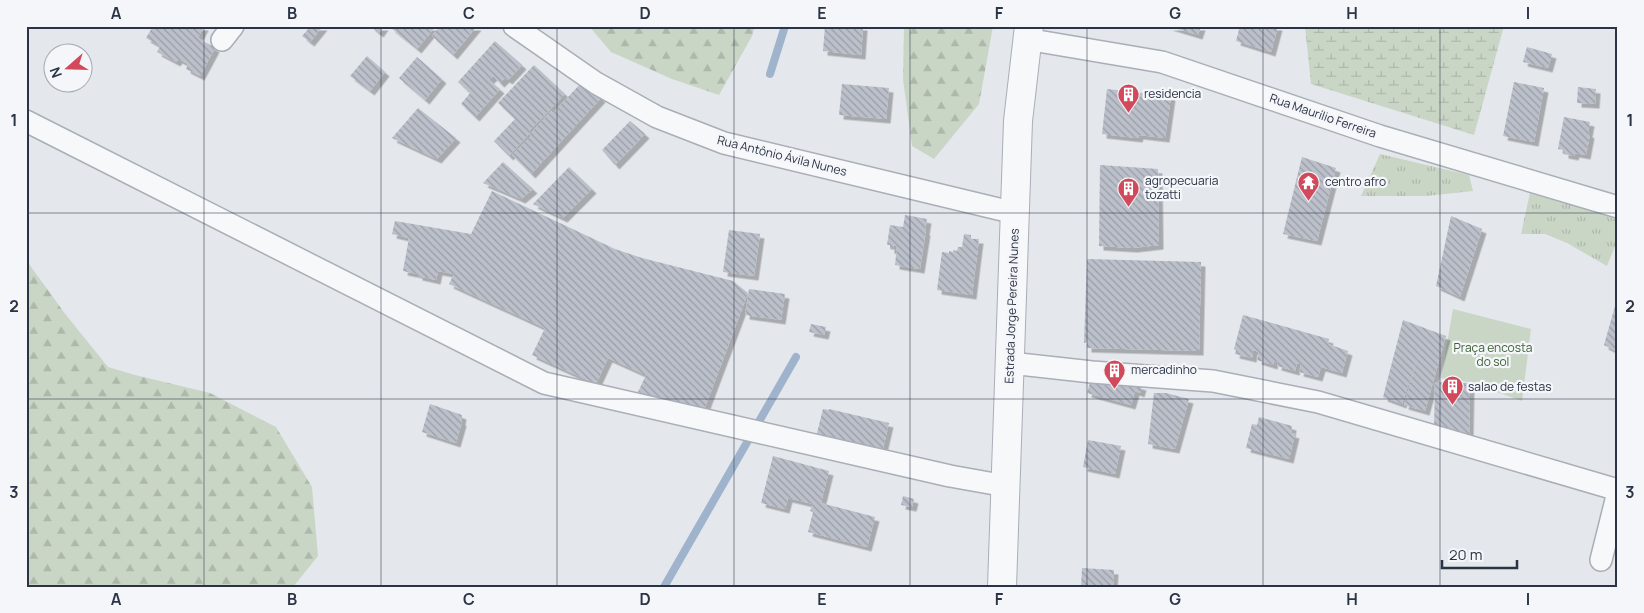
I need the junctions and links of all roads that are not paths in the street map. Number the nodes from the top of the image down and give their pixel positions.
1 (514, 26) edge
2 (1028, 32) edge
3 (26, 121) edge
4 (1618, 207) edge
5 (1015, 213) junction
6 (1010, 363) junction
7 (1006, 486) junction
8 (1618, 491) edge
9 (1601, 560) dead end
10 (1002, 587) edge

1 - 5 street, Rua Antônio Ávila Nunes
2 - 4 street, Rua Maurílio Ferreira
2 - 5 street, Estrada Jorge Pereira Nunes
3 - 7 street
5 - 6 street, Estrada Jorge Pereira Nunes
6 - 7 street, Estrada Jorge Pereira Nunes
6 - 8 street
7 - 10 street, Estrada Jorge Pereira Nunes
8 - 9 street

